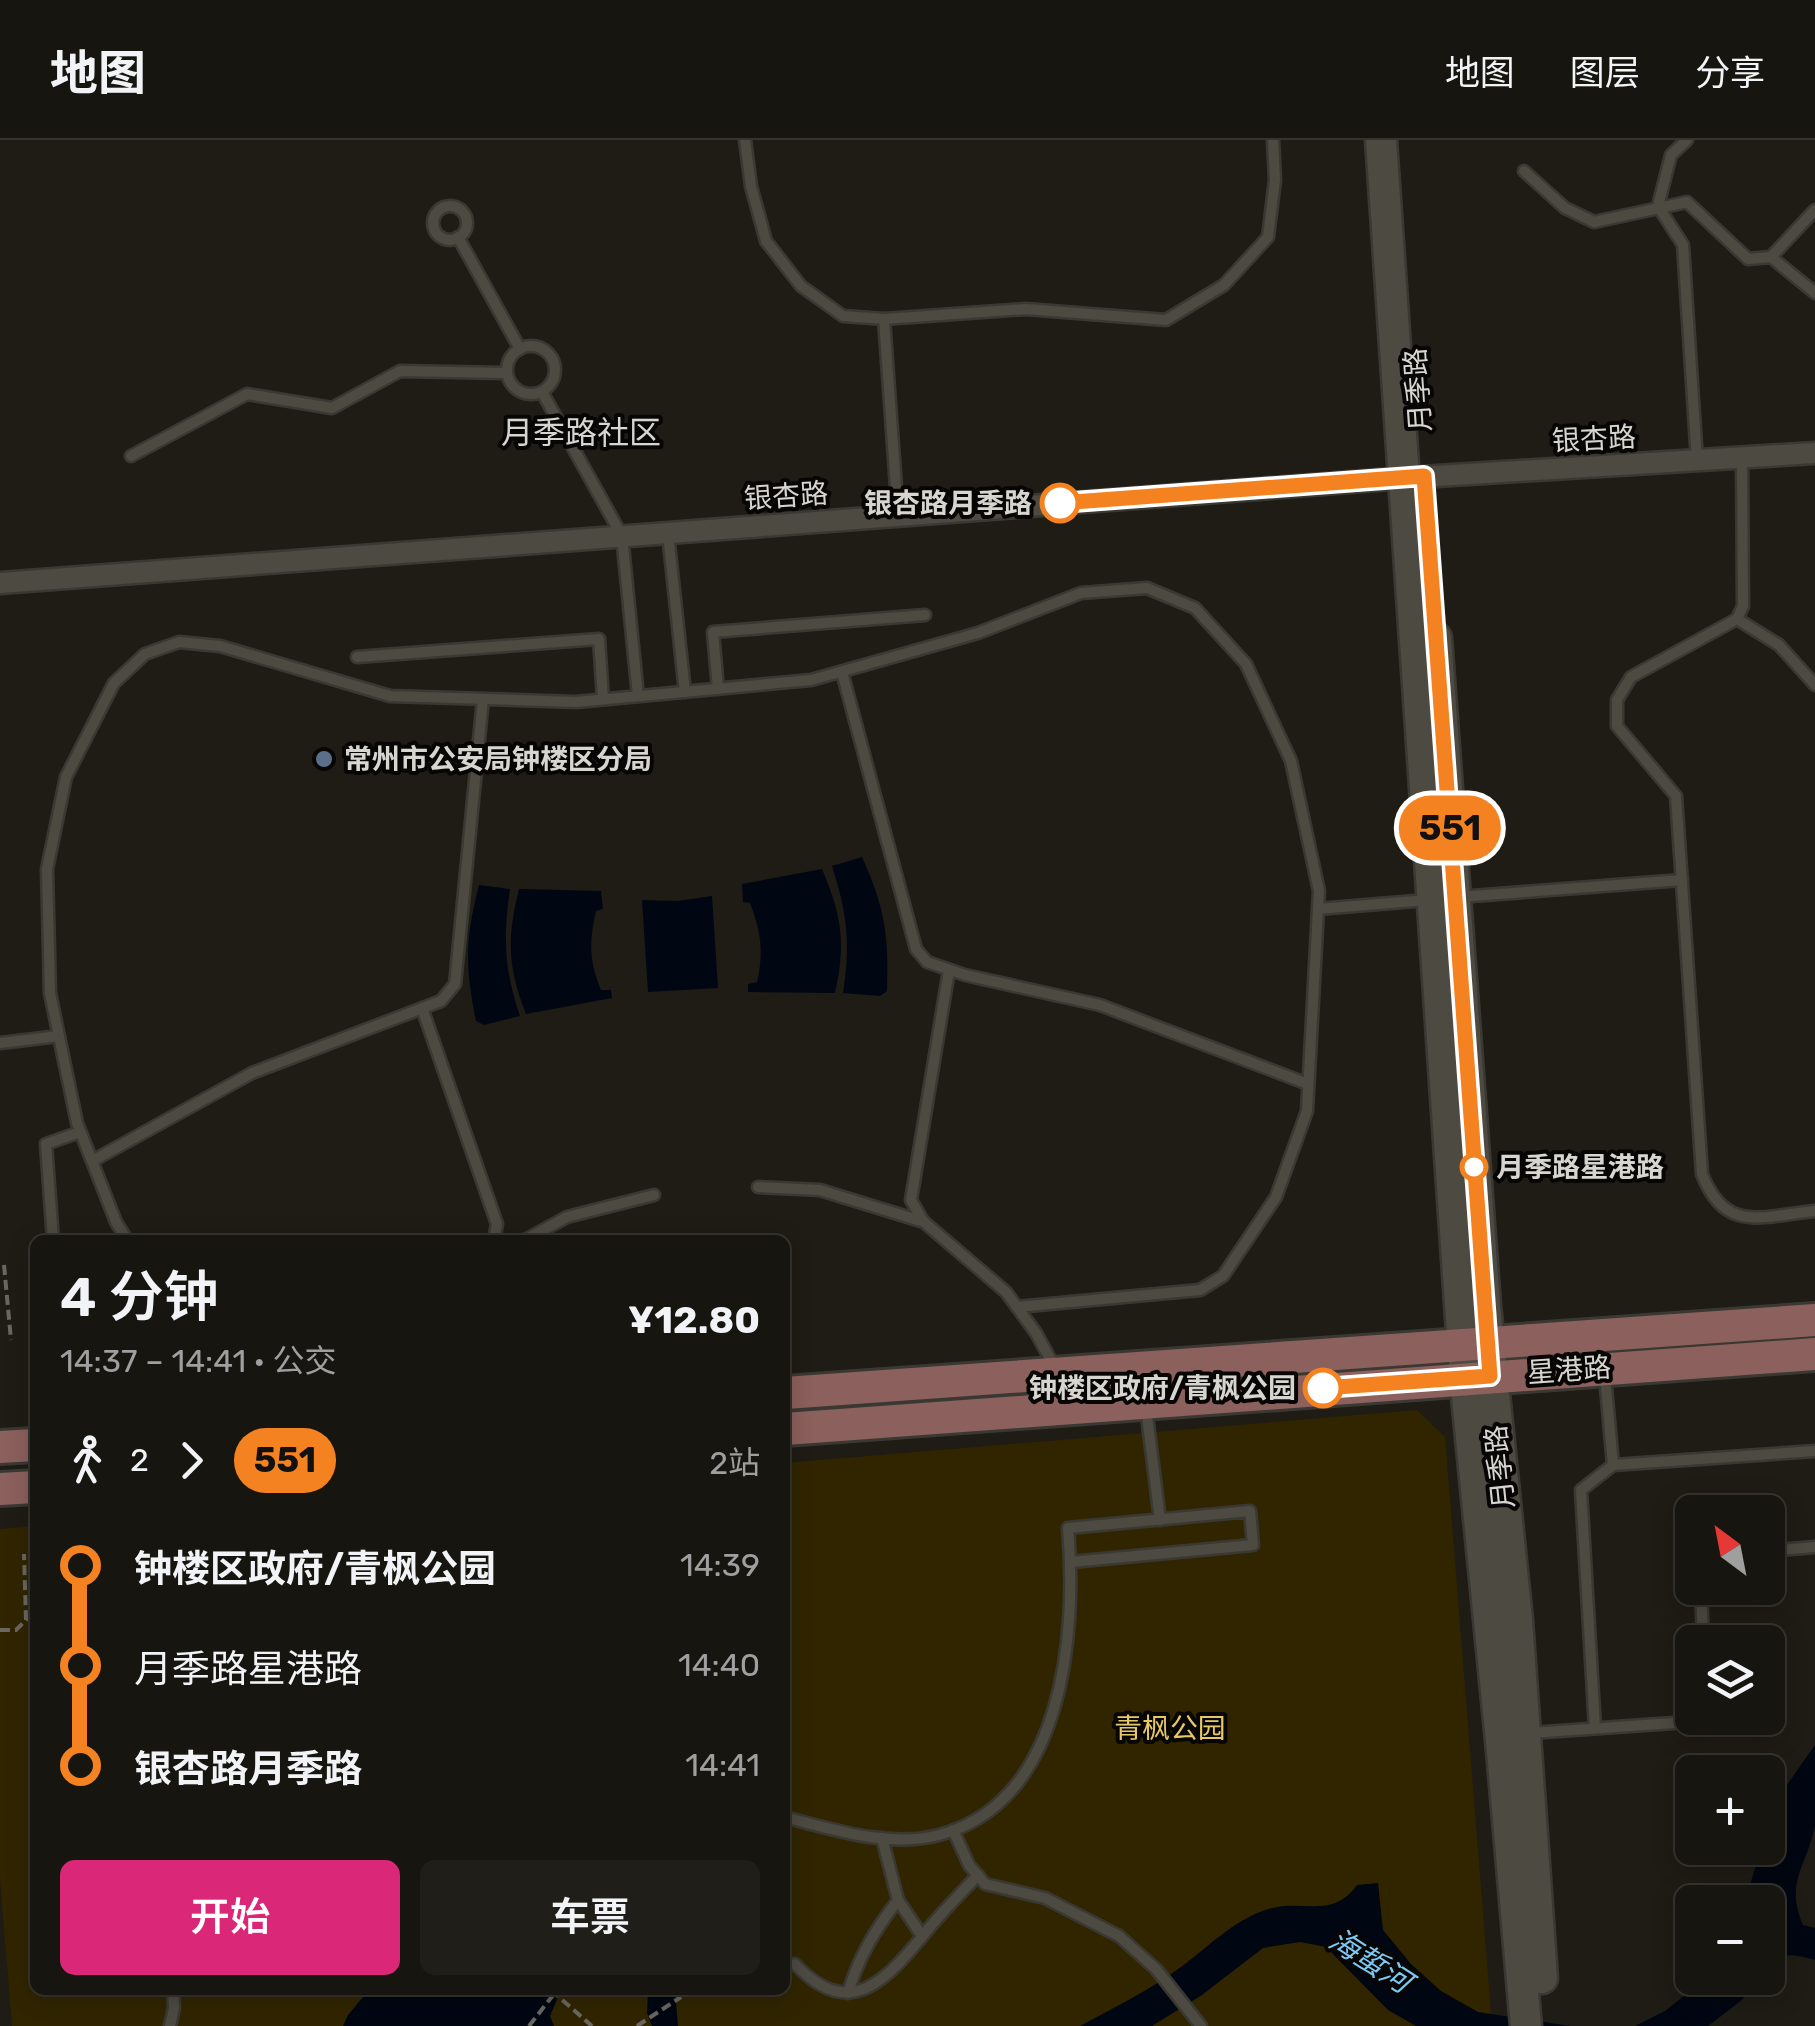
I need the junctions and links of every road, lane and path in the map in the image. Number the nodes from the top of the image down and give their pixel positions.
1 (746, 140) edge
2 (1273, 140) edge
3 (1382, 140) edge
4 (1402, 140) edge
5 (1686, 140) edge
6 (1524, 171) dead end
7 (1658, 206) junction
8 (1815, 210) edge
9 (458, 238) dead end
10 (1771, 257) junction
11 (1815, 293) edge
12 (884, 320) junction
13 (520, 349) junction
14 (506, 372) junction
15 (542, 392) junction
16 (1815, 453) edge
17 (130, 456) dead end
18 (1742, 457) junction
19 (1697, 460) junction
20 (1414, 477) junction
21 (898, 516) junction
22 (668, 533) junction
23 (622, 536) junction
24 (0, 582) edge
25 (925, 614) dead end
26 (1737, 619) junction
27 (357, 657) dead end
28 (842, 672) junction
29 (1815, 685) edge
30 (718, 689) junction
31 (684, 692) junction
32 (638, 696) junction
33 (483, 699) junction
34 (603, 700) junction
35 (1682, 880) junction
36 (1444, 899) junction
37 (1318, 909) junction
38 (949, 970) junction
39 (422, 1008) junction
40 (59, 1036) junction
41 (0, 1044) edge
42 (1308, 1084) junction
43 (80, 1132) junction
44 (92, 1161) junction
45 (758, 1187) dead end
46 (654, 1195) dead end
47 (1815, 1210) edge
48 (924, 1222) junction
49 (53, 1235) edge
50 (125, 1235) edge
51 (495, 1235) edge
52 (535, 1235) edge
53 (4, 1265) dead end
54 (1017, 1308) junction
55 (1815, 1320) edge
56 (12, 1340) dead end
57 (1815, 1354) edge
58 (1476, 1361) junction
59 (1604, 1368) junction
60 (1058, 1374) junction
61 (790, 1393) edge
62 (1145, 1402) junction
63 (790, 1430) edge
64 (30, 1445) edge
65 (0, 1447) edge
66 (1815, 1451) edge
67 (1613, 1465) junction
68 (30, 1487) edge
69 (0, 1489) edge
70 (1160, 1520) junction
71 (1815, 1548) edge
72 (1785, 1550) edge
73 (24, 1554) dead end
74 (1071, 1562) junction
75 (0, 1630) edge
76 (1675, 1722) edge
77 (1595, 1728) junction
78 (1525, 1734) junction
79 (790, 1819) edge
80 (953, 1830) junction
81 (882, 1838) junction
82 (978, 1875) junction
83 (898, 1900) junction
84 (922, 1936) junction
85 (795, 1964) dead end
86 (848, 1993) junction
87 (173, 1995) edge
88 (551, 1995) edge
89 (558, 1995) edge
90 (681, 1997) dead end
91 (1535, 2020) edge
92 (1197, 2021) edge
93 (170, 2026) edge
94 (529, 2026) edge
95 (592, 2026) edge
96 (638, 2026) edge

1 - 12 lane
2 - 12 lane
3 - 20 street, 月季路
4 - 20 street, 月季路
5 - 7 lane
6 - 7 lane
7 - 10 lane
7 - 19 lane
8 - 10 lane
9 - 13 lane
10 - 11 lane
12 - 21 lane
13 - 14 lane
13 - 15 lane
14 - 15 lane
14 - 17 lane
15 - 23 lane
16 - 18 street, 银杏路
18 - 19 street, 银杏路
18 - 26 lane
19 - 20 street, 银杏路
20 - 21 street, 银杏路
20 - 36 street, 月季路
21 - 22 street, 银杏路
22 - 23 street, 银杏路
22 - 31 lane
23 - 24 street, 银杏路
23 - 32 lane
25 - 30 lane
26 - 29 lane
26 - 35 lane
27 - 34 lane
28 - 30 lane
28 - 37 lane
28 - 38 lane
30 - 31 lane
31 - 32 lane
32 - 34 lane
33 - 34 lane
33 - 39 lane
33 - 40 lane
35 - 36 lane
35 - 47 lane
36 - 37 lane
36 - 58 street, 月季路
37 - 42 lane
38 - 42 lane
38 - 48 lane
39 - 44 lane
39 - 51 lane
40 - 41 lane
40 - 43 lane
42 - 54 lane
43 - 44 lane
43 - 49 lane
44 - 50 lane
45 - 48 lane
46 - 52 lane
48 - 54 lane
53 - 56 path
54 - 60 lane
55 - 58 main road, 星港路
57 - 59 main road, 星港路
58 - 59 main road, 星港路
58 - 60 main road, 星港路
58 - 62 main road, 星港路
58 - 78 street, 月季路
58 - 91 street, 月季路
59 - 67 lane
60 - 61 main road, 星港路
62 - 63 main road, 星港路
62 - 70 lane
64 - 65 main road
66 - 67 lane
67 - 77 lane
68 - 69 main road
70 - 74 lane
70 - 74 lane
71 - 72 lane
73 - 75 path
74 - 80 lane
76 - 77 lane
77 - 78 lane
78 - 91 street, 月季路
79 - 81 lane
80 - 81 lane
80 - 82 lane
81 - 83 lane
82 - 84 lane
82 - 92 lane
83 - 84 lane
83 - 86 lane
84 - 86 lane
85 - 86 lane
87 - 93 lane
88 - 94 path
89 - 95 path
90 - 96 path

